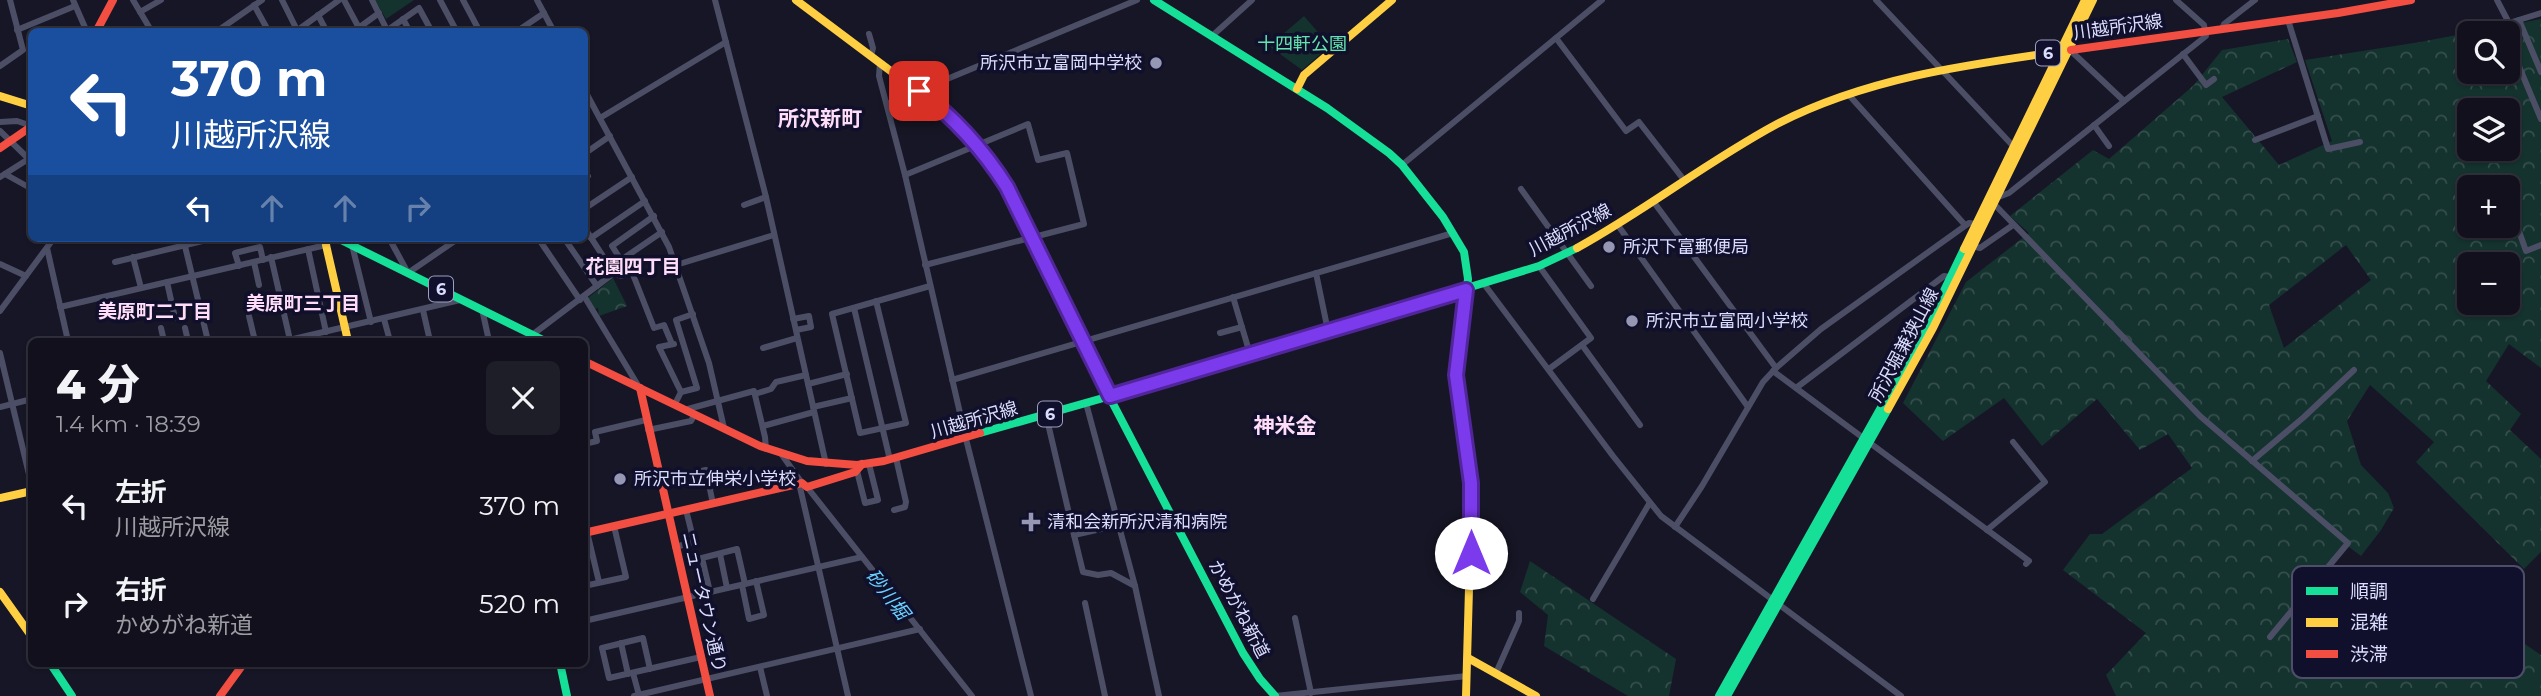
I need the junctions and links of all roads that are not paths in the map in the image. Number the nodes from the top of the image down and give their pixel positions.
1 (10, 0) edge
2 (113, 0) edge
3 (133, 0) edge
4 (161, 0) edge
5 (262, 0) edge
6 (282, 0) edge
7 (341, 0) edge
8 (372, 0) edge
9 (440, 0) edge
10 (463, 0) edge
11 (537, 0) edge
12 (715, 0) edge
13 (796, 0) edge
14 (1137, 0) edge
15 (1154, 0) edge
16 (1252, 0) edge
17 (1392, 0) edge
18 (1602, 0) edge
19 (1876, 0) edge
20 (2085, 0) edge
21 (2093, 0) edge
22 (2176, 0) edge
23 (2255, 0) edge
24 (2411, 0) edge
25 (2497, 0) edge
26 (74, 3) edge
27 (254, 5) junction
28 (140, 12) junction
29 (379, 13) junction
30 (544, 13) junction
31 (2541, 13) edge
32 (318, 15) junction
33 (403, 19) junction
34 (2288, 20) junction
35 (2519, 20) junction
36 (2508, 21) edge
37 (2516, 21) edge
38 (85, 28) edge
39 (98, 28) edge
40 (150, 28) edge
41 (222, 28) edge
42 (267, 28) edge
43 (296, 28) edge
44 (302, 28) edge
45 (325, 28) edge
46 (355, 28) edge
47 (359, 28) edge
48 (386, 28) edge
49 (391, 28) edge
50 (408, 28) edge
51 (430, 28) edge
52 (455, 28) edge
53 (478, 28) edge
54 (522, 28) edge
55 (552, 28) edge
56 (2222, 29) junction
57 (17, 30) junction
58 (2205, 31) junction
59 (869, 34) dead end
60 (1212, 36) junction
61 (1556, 38) junction
62 (726, 42) junction
63 (28, 49) edge
64 (23, 50) junction
65 (2070, 50) junction
66 (2060, 52) junction
67 (2183, 54) junction
68 (871, 56) junction
69 (880, 62) junction
70 (2202, 63) dead end
71 (0, 66) edge
72 (2194, 69) junction
73 (2520, 69) edge
74 (1943, 70) junction
75 (2541, 72) edge
76 (2214, 79) dead end
77 (1297, 89) junction
78 (919, 91) junction
79 (1848, 94) junction
80 (0, 96) edge
81 (588, 96) edge
82 (2124, 101) junction
83 (887, 104) junction
84 (28, 105) edge
85 (2318, 116) junction
86 (600, 118) junction
87 (2541, 119) edge
88 (0, 122) edge
89 (28, 125) edge
90 (2094, 125) junction
91 (28, 129) edge
92 (1, 132) edge
93 (610, 136) junction
94 (2255, 140) dead end
95 (9, 141) junction
96 (2360, 142) dead end
97 (977, 145) junction
98 (2014, 146) junction
99 (2109, 146) dead end
100 (0, 148) edge
101 (588, 151) edge
102 (28, 157) edge
103 (28, 161) edge
104 (1402, 165) junction
105 (905, 175) junction
106 (2, 176) edge
107 (632, 177) junction
108 (1684, 180) junction
109 (28, 187) edge
110 (1521, 190) dead end
111 (766, 197) junction
112 (645, 201) junction
113 (1653, 201) junction
114 (1995, 201) junction
115 (744, 205) dead end
116 (588, 206) edge
117 (654, 216) junction
118 (1616, 224) junction
119 (1977, 224) junction
120 (1965, 225) junction
121 (2013, 225) junction
122 (588, 232) edge
123 (662, 232) junction
124 (1453, 233) junction
125 (2520, 233) edge
126 (775, 235) junction
127 (592, 238) junction
128 (1033, 238) junction
129 (51, 242) edge
130 (184, 242) edge
131 (326, 242) edge
132 (346, 242) edge
133 (391, 242) edge
134 (453, 242) edge
135 (541, 242) edge
136 (567, 242) edge
137 (352, 245) junction
138 (2541, 245) edge
139 (1973, 246) junction
140 (47, 248) junction
141 (308, 249) junction
142 (1567, 253) junction
143 (133, 257) junction
144 (271, 257) junction
145 (263, 260) junction
146 (116, 262) dead end
147 (254, 262) junction
148 (0, 264) edge
149 (676, 265) junction
150 (925, 265) junction
151 (239, 266) junction
152 (1539, 266) junction
153 (408, 273) junction
154 (614, 273) junction
155 (1316, 273) junction
156 (26, 276) junction
157 (192, 276) junction
158 (1951, 277) junction
159 (167, 282) junction
160 (1484, 284) junction
161 (259, 285) dead end
162 (597, 286) junction
163 (930, 286) junction
164 (1591, 286) dead end
165 (141, 288) junction
166 (1466, 290) junction
167 (1233, 297) junction
168 (582, 298) junction
169 (458, 301) junction
170 (876, 301) junction
171 (60, 307) junction
172 (854, 308) junction
173 (423, 310) junction
174 (0, 311) edge
175 (693, 314) junction
176 (249, 316) dead end
177 (484, 316) junction
178 (175, 318) dead end
179 (384, 318) junction
180 (793, 319) junction
181 (371, 322) junction
182 (345, 327) junction
183 (1242, 327) junction
184 (161, 328) dead end
185 (186, 328) dead end
186 (1328, 331) junction
187 (327, 332) junction
188 (1220, 333) dead end
189 (797, 334) junction
190 (532, 335) junction
191 (67, 338) edge
192 (163, 338) edge
193 (188, 338) edge
194 (207, 338) edge
195 (255, 338) edge
196 (287, 338) edge
197 (301, 338) edge
198 (347, 338) edge
199 (389, 338) edge
200 (429, 338) edge
201 (488, 338) edge
202 (538, 338) edge
203 (682, 341) junction
204 (1083, 341) junction
205 (672, 345) junction
206 (1582, 345) junction
207 (763, 348) dead end
208 (0, 353) edge
209 (1250, 354) junction
210 (588, 363) edge
211 (1549, 369) junction
212 (1774, 370) junction
213 (2354, 370) dead end
214 (847, 374) junction
215 (806, 375) junction
216 (952, 380) junction
217 (808, 384) junction
218 (640, 388) junction
219 (1796, 388) junction
220 (681, 392) junction
221 (755, 394) junction
222 (1110, 396) junction
223 (852, 398) junction
224 (28, 400) edge
225 (718, 401) junction
226 (1086, 403) junction
227 (12, 404) junction
228 (675, 404) junction
229 (0, 407) edge
230 (1748, 407) junction
231 (814, 410) junction
232 (691, 412) junction
233 (1046, 415) junction
234 (646, 420) junction
235 (1640, 425) dead end
236 (763, 426) junction
237 (883, 428) junction
238 (648, 430) junction
239 (725, 430) junction
240 (966, 439) junction
241 (1866, 441) junction
242 (2013, 442) dead end
243 (588, 443) edge
244 (766, 449) junction
245 (782, 455) junction
246 (893, 459) junction
247 (2252, 461) junction
248 (826, 464) junction
249 (863, 466) junction
250 (28, 472) edge
251 (660, 480) junction
252 (803, 484) junction
253 (28, 490) edge
254 (0, 498) edge
255 (713, 504) junction
256 (1649, 504) junction
257 (686, 510) junction
258 (894, 510) dead end
259 (668, 514) junction
260 (1119, 525) junction
261 (614, 526) junction
262 (1675, 527) junction
263 (1987, 530) junction
264 (588, 532) edge
265 (1074, 534) junction
266 (588, 541) edge
267 (676, 547) junction
268 (720, 554) junction
269 (862, 557) junction
270 (2026, 564) dead end
271 (2329, 566) edge
272 (819, 567) junction
273 (757, 581) junction
274 (599, 582) junction
275 (743, 584) junction
276 (588, 585) edge
277 (1135, 586) junction
278 (727, 588) junction
279 (0, 592) edge
280 (710, 592) junction
281 (687, 598) junction
282 (1593, 599) dead end
283 (1775, 602) junction
284 (1085, 603) dead end
285 (2292, 610) edge
286 (1519, 612) dead end
287 (1295, 618) dead end
288 (588, 620) edge
289 (920, 629) junction
290 (28, 631) edge
291 (2270, 637) dead end
292 (621, 643) junction
293 (838, 649) junction
294 (701, 657) junction
295 (1468, 658) junction
296 (53, 667) edge
297 (241, 667) edge
298 (561, 667) edge
299 (760, 667) junction
300 (650, 669) junction
301 (631, 673) junction
302 (1496, 673) junction
303 (1467, 676) junction
304 (706, 679) junction
305 (1306, 694) edge
306 (642, 695) edge
307 (72, 696) edge
308 (220, 696) edge
309 (567, 696) edge
310 (710, 696) edge
311 (767, 696) edge
312 (848, 696) edge
313 (972, 696) edge
314 (1031, 696) edge
315 (1105, 696) edge
316 (1158, 696) edge
317 (1275, 696) edge
318 (1466, 696) edge
319 (1536, 696) edge
320 (1718, 696) edge
321 (1727, 696) edge
322 (1901, 696) edge

1 - 57 street
2 - 39 main road
3 - 28 street
4 - 28 street
5 - 27 street
6 - 43 street
7 - 32 street
7 - 46 street
8 - 29 street
9 - 52 street
10 - 53 street
11 - 30 street
12 - 62 street
13 - 68 main road, かめがね新道
14 - 78 street
15 - 60 main road
16 - 60 street
17 - 77 main road
18 - 61 street
19 - 74 street
20 - 66 main road, 所沢堀兼狭山線
21 - 65 main road, 所沢堀兼狭山線
22 - 58 street
23 - 56 street
24 - 34 main road, 川越所沢線 / 6
25 - 36 street
26 - 38 street
26 - 57 street
27 - 41 street
27 - 42 street
28 - 40 street
29 - 47 street
29 - 48 street
30 - 54 street
30 - 55 street
31 - 35 street
32 - 44 street
32 - 45 street
33 - 49 street
33 - 50 street
33 - 51 street
34 - 56 main road, 川越所沢線 / 6
34 - 85 street
35 - 37 street
35 - 75 street
56 - 58 main road, 川越所沢線 / 6
57 - 64 street
58 - 65 main road, 川越所沢線 / 6
58 - 67 street
59 - 68 street
60 - 77 main road
61 - 104 street
61 - 108 street
62 - 86 street
62 - 111 street
63 - 64 street
64 - 71 street
65 - 66 main road, 川越所沢線 / 6
65 - 82 street
65 - 114 main road, 所沢堀兼狭山線
66 - 74 main road, 川越所沢線 / 6
66 - 98 main road, 所沢堀兼狭山線
67 - 72 street
67 - 82 street
68 - 69 main road, かめがね新道
69 - 78 main road, かめがね新道
69 - 83 street
70 - 72 street
72 - 76 street
73 - 87 street
74 - 79 main road, 川越所沢線 / 6
74 - 98 street
77 - 104 main road
78 - 83 street
78 - 97 main road, かめがね新道
79 - 108 main road, 川越所沢線 / 6
79 - 120 street
80 - 84 main road
81 - 86 street
82 - 90 street
83 - 105 street
85 - 94 street
85 - 96 street
86 - 93 street
88 - 89 street
90 - 99 street
90 - 114 street
91 - 95 main road
92 - 95 street
93 - 101 street
93 - 107 street
95 - 100 main road
95 - 102 street
97 - 105 street
97 - 128 main road, かめがね新道
97 - 128 street
98 - 119 main road, 所沢堀兼狭山線
103 - 106 street
104 - 124 main road
105 - 150 street
106 - 109 street
107 - 112 street
107 - 116 street
108 - 113 main road, 川越所沢線 / 6
110 - 142 street
111 - 115 street
111 - 126 street
112 - 117 street
112 - 127 street
113 - 118 main road, 川越所沢線 / 6
113 - 212 street
114 - 121 street
114 - 139 main road, 所沢堀兼狭山線
117 - 123 street
117 - 123 street
118 - 142 main road, 川越所沢線 / 6
118 - 230 street
119 - 120 street
119 - 158 main road, 所沢堀兼狭山線
120 - 212 street
121 - 139 street
121 - 247 street
122 - 127 street
123 - 149 street
124 - 155 street
124 - 166 main road
125 - 138 street
126 - 149 street
126 - 180 street
127 - 154 street
128 - 150 street
128 - 204 main road, かめがね新道
129 - 140 street
130 - 143 street
130 - 157 street
131 - 141 street
131 - 182 main road
132 - 137 main road, 6
133 - 153 street
134 - 153 street
135 - 168 street
136 - 162 street
137 - 153 main road, 6
137 - 181 street
139 - 241 main road, 所沢堀兼狭山線
140 - 156 street
140 - 171 street
141 - 144 street
141 - 187 street
142 - 152 main road, 川越所沢線 / 6
142 - 164 street
143 - 146 street
143 - 165 street
144 - 145 street
144 - 196 street
145 - 147 street
145 - 151 street
147 - 151 street
147 - 161 street
148 - 156 street
149 - 175 street
150 - 163 street
151 - 157 street
152 - 160 main road, 川越所沢線 / 6
152 - 206 street
153 - 169 main road, 6
154 - 162 street
154 - 205 street
155 - 167 street
155 - 186 street
156 - 174 street
157 - 159 street
157 - 194 street
158 - 219 street
158 - 241 main road, 所沢堀兼狭山線
159 - 165 street
159 - 178 street
160 - 166 main road, 川越所沢線 / 6
160 - 211 street
162 - 168 street
163 - 170 street
163 - 216 street
165 - 171 street
166 - 186 main road, 川越所沢線 / 6
166 - 295 main road
167 - 183 street
167 - 204 street
168 - 190 street
168 - 218 street
169 - 173 street
169 - 177 main road, 6
170 - 172 street
170 - 237 street
171 - 191 street
172 - 214 street
172 - 237 street
173 - 179 street
173 - 200 street
175 - 203 street
175 - 225 street
176 - 195 street
177 - 190 main road, 6
177 - 201 street
179 - 181 street
179 - 199 street
180 - 189 street
180 - 189 street
181 - 182 street
182 - 187 street
182 - 198 main road
183 - 188 street
183 - 209 street
184 - 192 street
185 - 193 street
186 - 209 main road, 川越所沢線 / 6
187 - 197 street
189 - 207 street
189 - 215 street
190 - 202 main road, 6
203 - 205 street
203 - 220 street
204 - 216 street
204 - 222 main road, かめがね新道
205 - 220 street
206 - 211 street
206 - 235 street
208 - 227 street
209 - 222 main road, 川越所沢線 / 6
210 - 218 main road, 川越所沢線 / 6
211 - 256 street
212 - 219 street
212 - 230 street
213 - 247 street
214 - 217 street
214 - 223 street
215 - 217 street
215 - 221 street
216 - 240 street
217 - 231 street
218 - 228 main road, 川越所沢線 / 6
218 - 234 main road, ニュータウン通り
219 - 241 street
220 - 228 street
221 - 225 street
221 - 236 street
222 - 226 main road, 川越所沢線 / 6
222 - 317 main road, かめがね新道
223 - 231 street
223 - 237 street
224 - 227 street
225 - 232 street
225 - 239 street
226 - 233 main road, 川越所沢線 / 6
226 - 260 street
227 - 229 street
227 - 250 street
228 - 232 main road, 川越所沢線 / 6
230 - 262 street
231 - 236 street
231 - 248 street
232 - 238 street
232 - 239 main road, 川越所沢線 / 6
233 - 240 main road, 川越所沢線 / 6
233 - 265 street
234 - 238 main road, ニュータウン通り
234 - 243 street
236 - 244 street
237 - 246 street
238 - 251 main road, ニュータウン通り
239 - 244 main road, 川越所沢線 / 6
240 - 246 main road, 川越所沢線 / 6
240 - 314 street
241 - 263 street
241 - 283 main road, 所沢堀兼狭山線
242 - 263 street
244 - 245 main road, 川越所沢線 / 6
245 - 248 main road, 川越所沢線 / 6
245 - 252 street
246 - 249 main road, 川越所沢線 / 6
246 - 258 street
247 - 271 street
248 - 249 main road, 川越所沢線 / 6
249 - 249 street
249 - 252 main road
251 - 255 street
251 - 259 main road, ニュータウン通り
252 - 255 main road
252 - 269 street
252 - 272 street
253 - 254 main road
255 - 257 main road
256 - 262 street
256 - 282 street
257 - 259 main road
257 - 267 street
259 - 261 main road
259 - 267 main road, ニュータウン通り
260 - 265 street
260 - 277 street
261 - 264 main road
261 - 274 street
262 - 283 street
263 - 270 street
265 - 277 street
266 - 274 street
267 - 281 main road, ニュータウン通り
268 - 275 street
268 - 278 street
268 - 280 street
269 - 272 street
269 - 289 street
272 - 273 street
272 - 293 street
273 - 275 street
273 - 275 street
274 - 276 street
275 - 278 street
277 - 316 street
278 - 280 street
279 - 290 main road
280 - 281 street
281 - 288 street
281 - 294 main road, ニュータウン通り
283 - 320 main road, 所沢堀兼狭山線
283 - 321 main road, 所沢堀兼狭山線
283 - 322 street
284 - 315 street
285 - 291 street
286 - 302 street
287 - 305 street
289 - 293 street
289 - 313 street
292 - 300 street
292 - 301 street
292 - 301 street
293 - 299 street
293 - 312 street
294 - 300 street
294 - 304 main road, ニュータウン通り
295 - 302 main road
295 - 303 main road
296 - 307 main road
297 - 308 main road
298 - 309 main road
299 - 304 street
299 - 311 street
300 - 301 street
301 - 306 street
302 - 319 main road
303 - 305 street
303 - 318 main road
304 - 306 street
304 - 310 main road, ニュータウン通り
305 - 317 street

